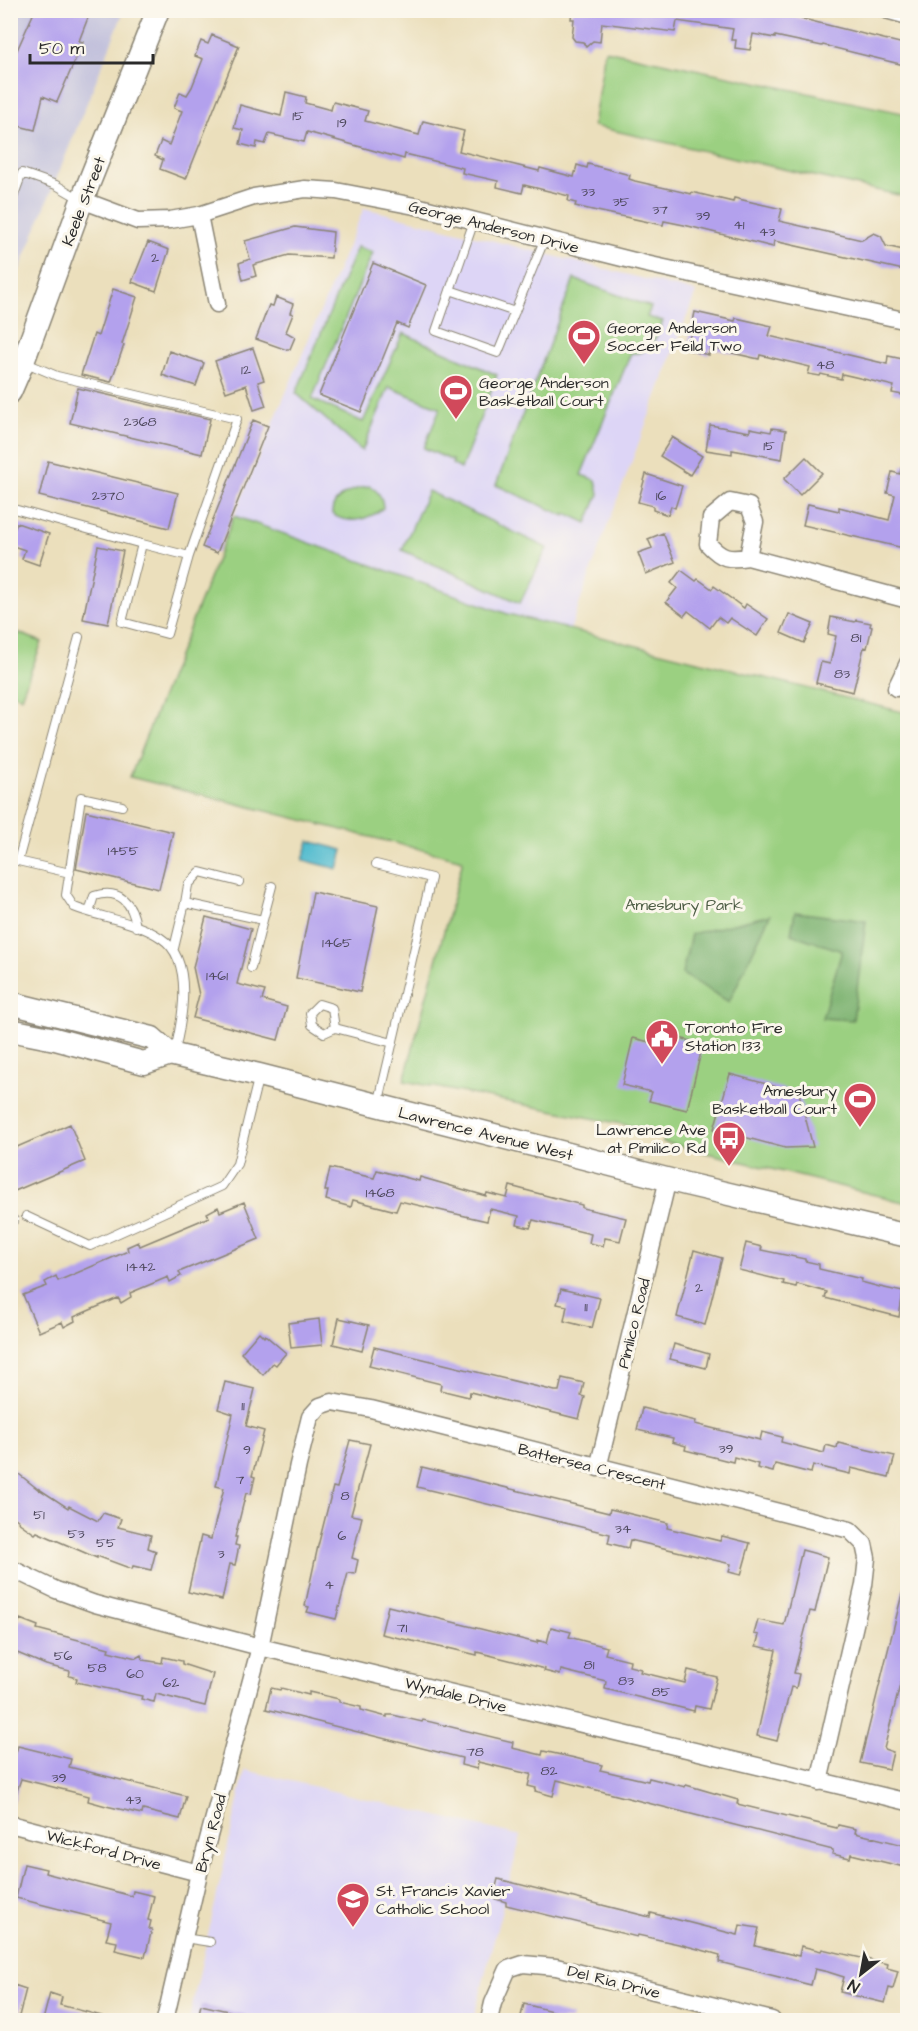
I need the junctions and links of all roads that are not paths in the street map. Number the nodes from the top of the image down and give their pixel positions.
1 (158, 10) edge
2 (886, 10) edge
3 (908, 16) edge
4 (82, 200) junction
5 (10, 206) edge
6 (199, 215) junction
7 (474, 221) junction
8 (545, 238) junction
9 (450, 290) junction
10 (217, 304) dead end
11 (515, 312) junction
12 (908, 321) edge
13 (17, 360) edge
14 (10, 392) edge
15 (10, 508) edge
16 (142, 544) junction
17 (189, 556) junction
18 (748, 557) dead end
19 (908, 600) edge
20 (79, 637) dead end
21 (908, 663) edge
22 (896, 688) dead end
23 (122, 807) dead end
24 (376, 864) dead end
25 (70, 873) junction
26 (239, 882) dead end
27 (272, 886) dead end
28 (185, 903) junction
29 (88, 912) junction
30 (263, 920) junction
31 (136, 927) junction
32 (174, 948) junction
33 (251, 968) dead end
34 (10, 1003) edge
35 (335, 1028) dead end
36 (10, 1030) edge
37 (393, 1043) junction
38 (172, 1055) junction
39 (259, 1075) junction
40 (378, 1105) junction
41 (668, 1179) junction
42 (26, 1216) dead end
43 (908, 1236) edge
44 (598, 1468) junction
45 (10, 1568) edge
46 (260, 1647) junction
47 (819, 1782) junction
48 (908, 1802) edge
49 (10, 1824) edge
50 (198, 1873) junction
51 (184, 1938) junction
52 (210, 1942) dead end
53 (165, 2020) edge
54 (489, 2020) edge
55 (772, 2020) edge

1 - 4 main road, Keele Street
2 - 3 street
4 - 5 lane
4 - 6 street, George Anderson Drive
4 - 13 main road, Keele Street
6 - 7 street, George Anderson Drive
6 - 10 street
7 - 8 street, George Anderson Drive
7 - 9 lane
8 - 11 lane
8 - 12 street, George Anderson Drive
9 - 11 lane
9 - 11 lane
13 - 14 main road, Keele Street
13 - 17 lane
15 - 16 lane
16 - 17 lane
16 - 17 lane
18 - 19 street
20 - 25 lane
21 - 22 street
23 - 25 lane
24 - 37 lane
25 - 29 lane
26 - 28 lane
27 - 30 lane
28 - 30 lane
28 - 32 lane
29 - 31 lane
29 - 31 lane
30 - 33 lane
31 - 32 lane
32 - 38 lane
34 - 38 main road, Lawrence Avenue West
35 - 37 lane
36 - 38 main road, Lawrence Avenue West
37 - 40 lane
38 - 39 main road, Lawrence Avenue West
39 - 40 main road, Lawrence Avenue West
39 - 42 lane
40 - 41 main road, Lawrence Avenue West
41 - 43 main road, Lawrence Avenue West
41 - 44 street, Pimlico Road
44 - 46 street, Battersea Crescent
44 - 47 street, Battersea Crescent
45 - 46 street, Wyndale Drive
46 - 47 street, Wyndale Drive
46 - 50 street, Bryn Road
47 - 48 street, Wyndale Drive
49 - 50 street, Wickford Drive
50 - 51 street, Bryn Road
51 - 52 lane
51 - 53 street, Bryn Road
54 - 55 street, Del Ria Drive

